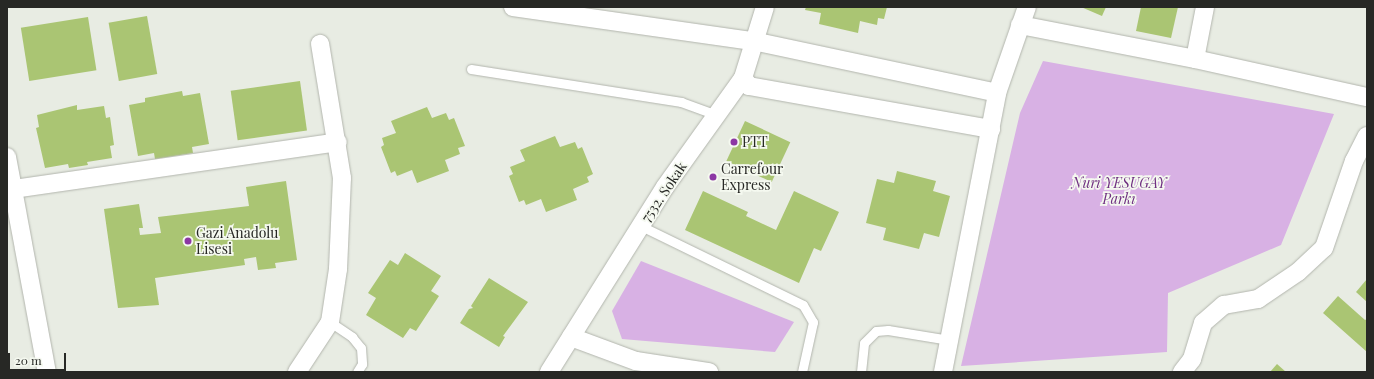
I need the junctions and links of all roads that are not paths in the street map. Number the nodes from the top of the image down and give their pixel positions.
1 (513, 7) edge
2 (764, 7) edge
3 (1027, 7) edge
4 (1205, 7) edge
5 (1020, 25) junction
6 (753, 41) junction
7 (320, 44) dead end
8 (1194, 58) junction
9 (472, 68) dead end
10 (743, 78) junction
11 (997, 93) junction
12 (1367, 97) edge
13 (717, 115) junction
14 (991, 129) junction
15 (1367, 136) edge
16 (338, 142) junction
17 (7, 157) edge
18 (13, 189) junction
19 (641, 226) junction
20 (330, 322) junction
21 (571, 337) junction
22 (949, 340) junction
23 (46, 372) edge
24 (297, 372) edge
25 (357, 372) edge
26 (549, 372) edge
27 (709, 372) edge
28 (802, 372) edge
29 (861, 372) edge
30 (943, 372) edge
31 (1182, 372) edge

1 - 6 street
2 - 6 street, 7532. Sokak
3 - 5 street
4 - 8 street
5 - 8 street
5 - 11 street
6 - 10 street, 7532. Sokak
6 - 11 street
7 - 16 street
8 - 12 street
9 - 13 lane
10 - 13 street, 7532. Sokak
10 - 14 street
11 - 14 street
13 - 19 street, 7532. Sokak
14 - 22 street
15 - 31 street
16 - 18 street
16 - 20 street
17 - 18 street
18 - 23 street
19 - 21 street, 7532. Sokak
19 - 28 lane
20 - 24 street
20 - 25 lane
21 - 26 street, 7532. Sokak
21 - 27 street
22 - 29 lane
22 - 30 street

